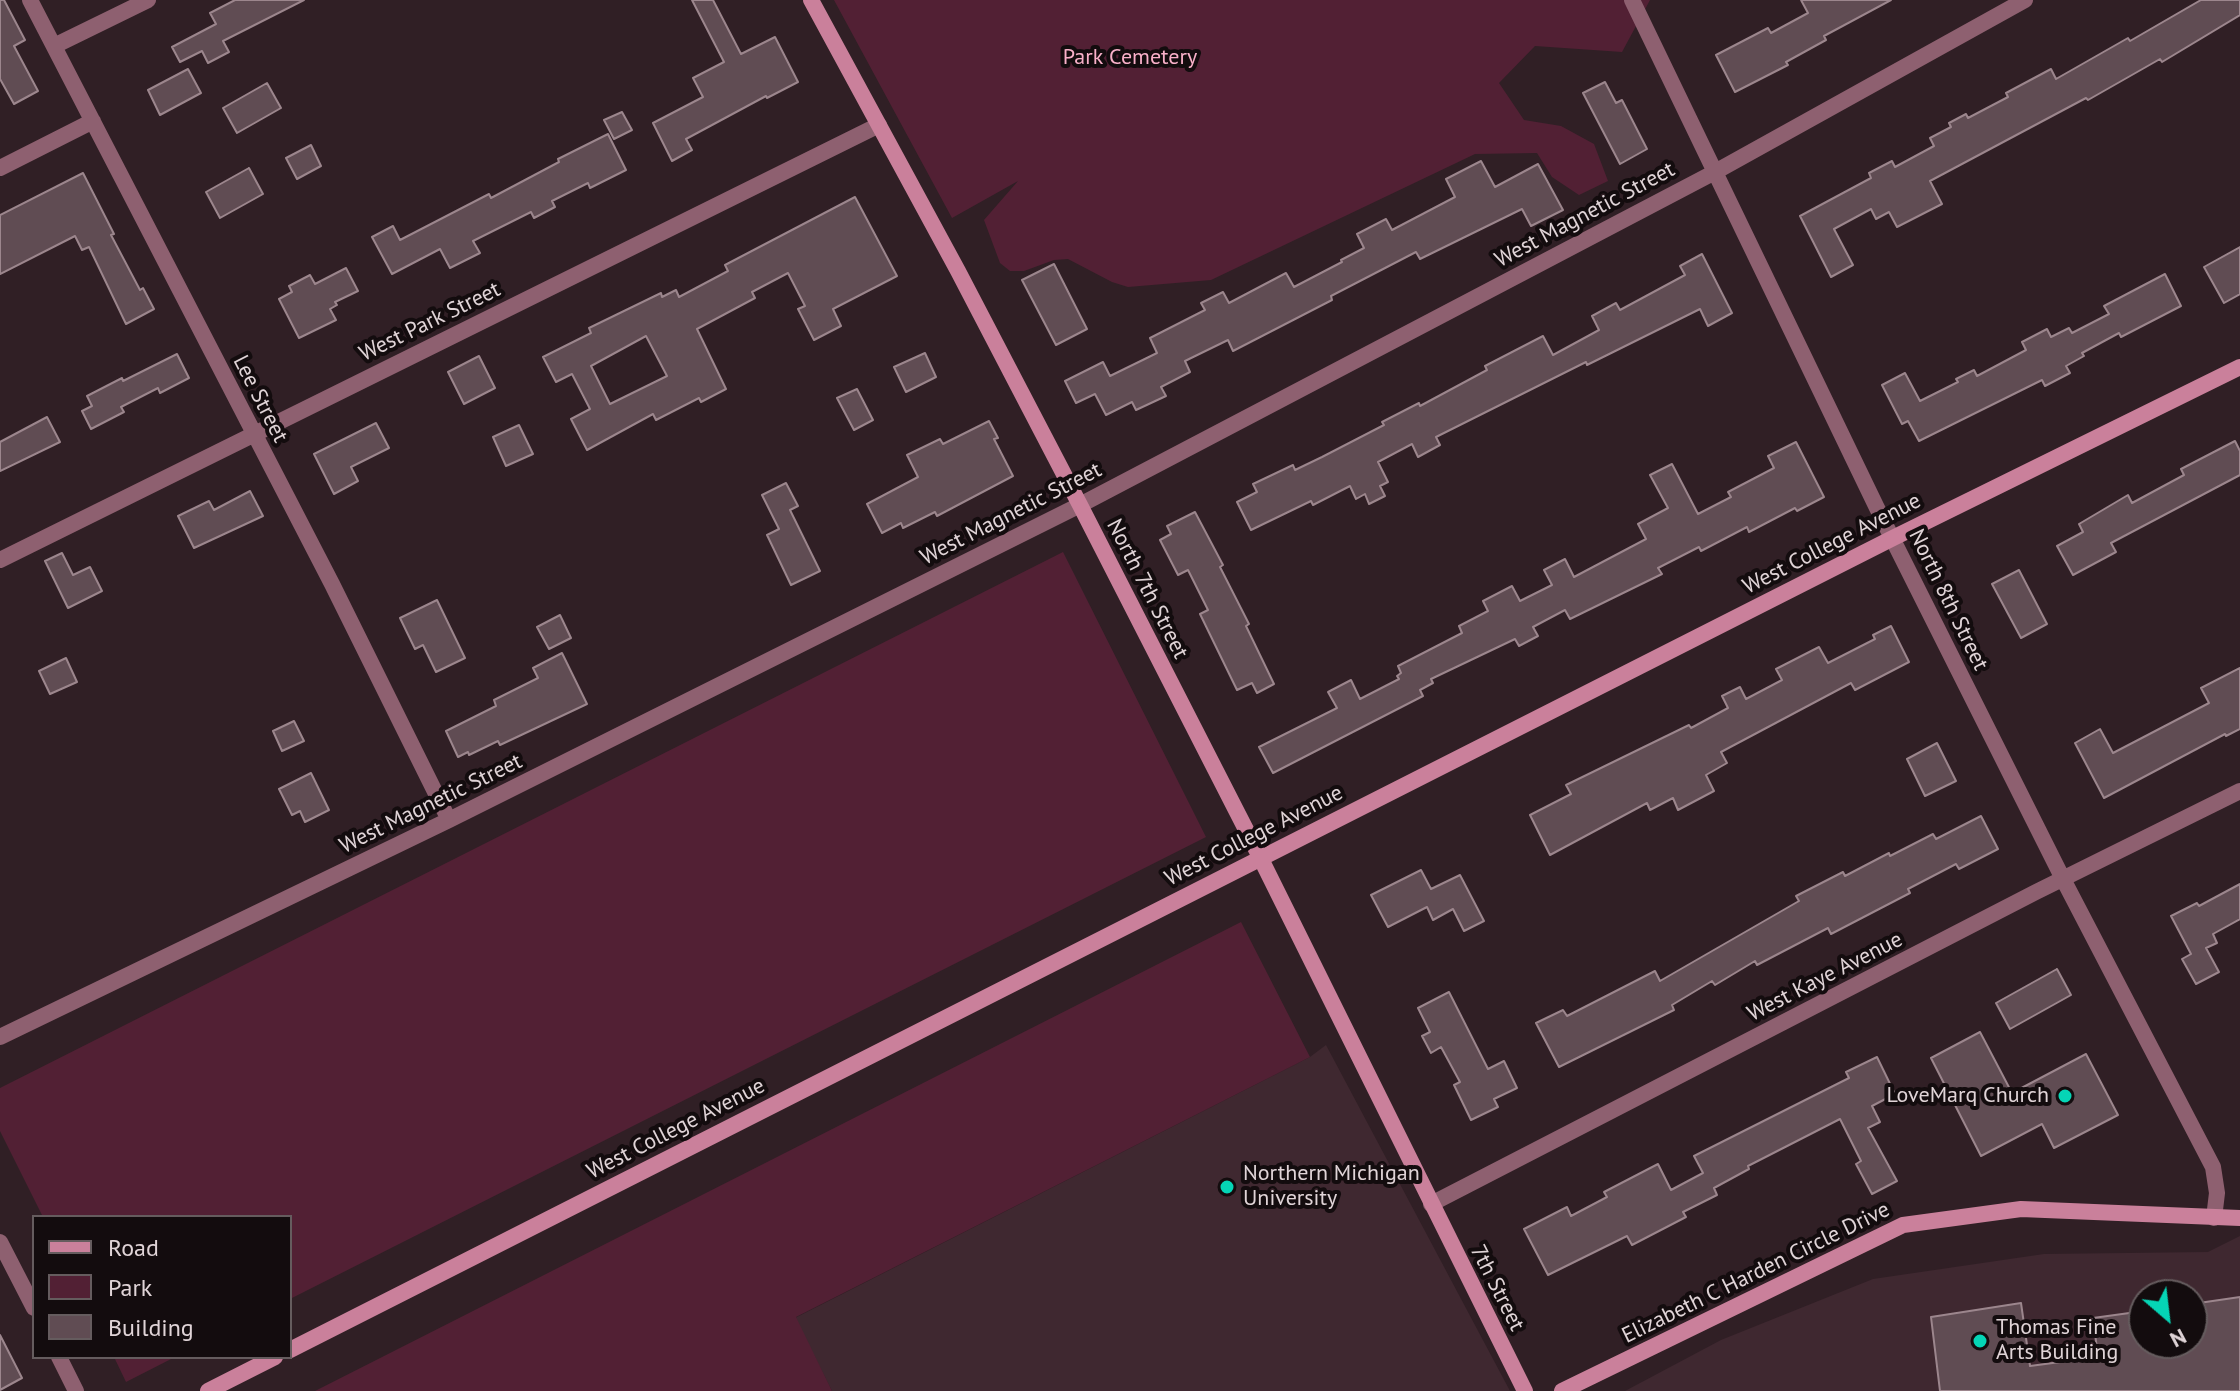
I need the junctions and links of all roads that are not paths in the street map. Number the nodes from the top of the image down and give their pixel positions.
1 (30, 0) edge
2 (148, 0) edge
3 (811, 0) edge
4 (1632, 0) edge
5 (2025, 0) edge
6 (54, 46) junction
7 (93, 121) junction
8 (879, 125) junction
9 (0, 168) edge
10 (1715, 172) junction
11 (2240, 367) edge
12 (253, 434) junction
13 (1080, 505) junction
14 (1893, 538) junction
15 (0, 560) edge
16 (2240, 791) edge
17 (449, 820) junction
18 (1260, 857) junction
19 (2063, 879) junction
20 (0, 1037) edge
21 (1431, 1204) junction
22 (2214, 1218) junction
23 (2240, 1218) edge
24 (0, 1242) edge
25 (32, 1304) edge
26 (292, 1349) edge
27 (60, 1359) edge
28 (271, 1359) edge
29 (76, 1391) edge
30 (208, 1391) edge
31 (1525, 1391) edge
32 (1562, 1391) edge

1 - 6 street, Lee Street
2 - 6 street
3 - 8 street, North 7th Street
4 - 10 street, North 8th Street
5 - 10 street, West Magnetic Street
6 - 7 street, Lee Street
7 - 9 street
7 - 12 street, Lee Street
8 - 12 street, West Park Street
8 - 13 street, North 7th Street
10 - 13 street, West Magnetic Street
10 - 14 street, North 8th Street
11 - 14 street, West College Avenue
12 - 15 street, West Park Street
12 - 17 street, Lee Street
13 - 17 street, West Magnetic Street
13 - 18 street, North 7th Street
14 - 18 street, West College Avenue
14 - 19 street, North 8th Street
16 - 19 street, West Kaye Avenue
17 - 20 street, West Magnetic Street
18 - 21 street, North 7th Street
18 - 26 street, West College Avenue
19 - 21 street, West Kaye Avenue
19 - 22 street, North 8th Street
21 - 31 street, 7th Street
22 - 23 street, Elizabeth C Harden Circle Drive
22 - 32 street, Elizabeth C Harden Circle Drive
24 - 25 street
27 - 29 street
28 - 30 street

